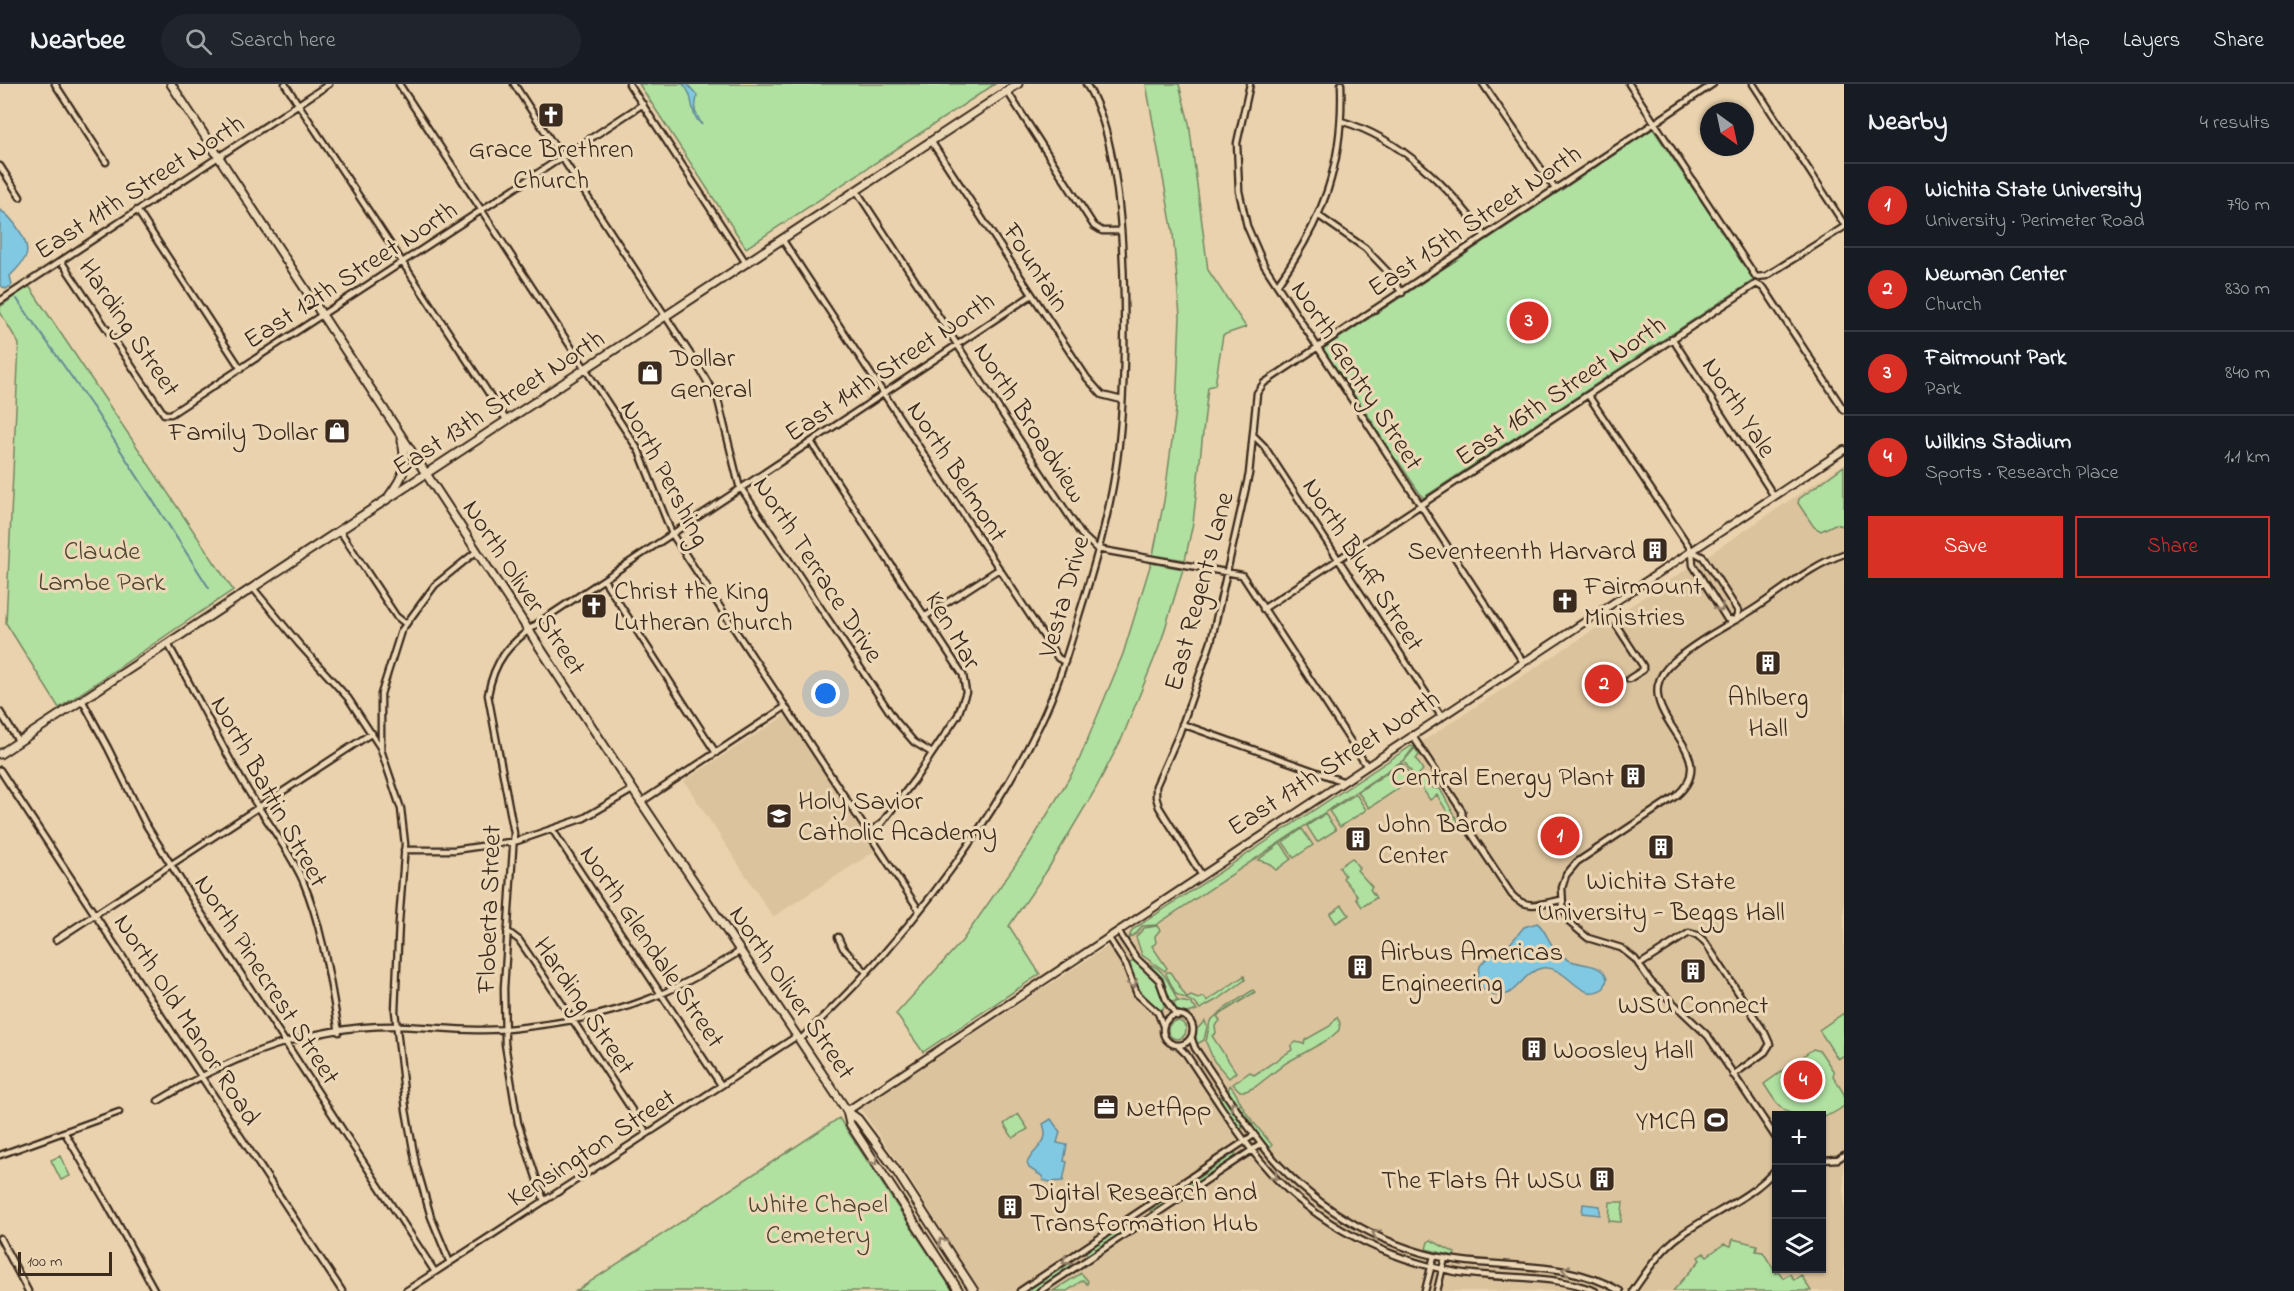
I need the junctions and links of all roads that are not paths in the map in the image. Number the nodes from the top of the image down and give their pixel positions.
1 (55, 84) edge
2 (171, 84) edge
3 (285, 84) edge
4 (329, 84) edge
5 (399, 84) edge
6 (514, 84) edge
7 (630, 84) edge
8 (1018, 84) edge
9 (1086, 84) edge
10 (1250, 84) edge
11 (1341, 84) edge
12 (1483, 84) edge
13 (1629, 84) edge
14 (1713, 84) edge
15 (1754, 84) edge
16 (1007, 91) junction
17 (298, 104) junction
18 (643, 104) junction
19 (1341, 121) junction
20 (1654, 122) junction
21 (931, 141) junction
22 (219, 157) junction
23 (562, 158) junction
24 (106, 162) dead end
25 (0, 166) edge
26 (1555, 189) junction
27 (856, 190) junction
28 (20, 197) dead end
29 (137, 210) junction
30 (482, 211) junction
31 (1319, 216) junction
32 (1844, 225) edge
33 (1121, 231) junction
34 (1485, 236) junction
35 (782, 239) junction
36 (61, 261) junction
37 (746, 263) junction
38 (403, 264) junction
39 (1277, 285) junction
40 (1402, 292) junction
41 (1032, 295) junction
42 (0, 301) edge
43 (322, 316) junction
44 (666, 316) junction
45 (1672, 338) junction
46 (957, 344) junction
47 (1318, 348) junction
48 (241, 369) junction
49 (586, 369) junction
50 (1259, 390) joint
51 (884, 393) junction
52 (1588, 395) junction
53 (1122, 400) junction
54 (1844, 410) edge
55 (167, 415) joint
56 (507, 422) junction
57 (401, 435) junction
58 (1252, 435) junction
59 (811, 442) junction
60 (1844, 450) edge
61 (427, 474) junction
62 (741, 488) junction
63 (1774, 496) junction
64 (385, 501) junction
65 (1420, 506) junction
66 (340, 531) junction
67 (672, 534) junction
68 (1099, 549) junction
69 (477, 552) junction
70 (1692, 552) junction
71 (1844, 554) edge
72 (1337, 559) junction
73 (999, 569) junction
74 (1227, 572) junction
75 (604, 580) junction
76 (253, 588) junction
77 (1605, 608) junction
78 (1263, 609) junction
79 (926, 616) junction
80 (1736, 620) junction
81 (406, 624) junction
82 (529, 630) junction
83 (168, 644) junction
84 (1065, 662) junction
85 (1523, 662) junction
86 (1629, 679) dead end
87 (82, 700) junction
88 (785, 707) junction
89 (0, 712) edge
90 (1441, 716) junction
91 (1182, 724) junction
92 (372, 733) junction
93 (1412, 735) junction
94 (19, 742) junction
95 (381, 750) junction
96 (716, 753) junction
97 (932, 753) junction
98 (0, 754) edge
99 (1366, 765) junction
100 (0, 770) edge
101 (1342, 781) junction
102 (632, 790) junction
103 (641, 802) junction
104 (259, 808) junction
105 (552, 829) junction
106 (867, 833) junction
107 (513, 842) junction
108 (404, 850) junction
109 (171, 866) junction
110 (1202, 874) junction
111 (1562, 900) junction
112 (919, 910) junction
113 (96, 914) junction
114 (1118, 930) junction
115 (507, 931) junction
116 (838, 937) dead end
117 (1108, 937) junction
118 (56, 940) dead end
119 (739, 952) junction
120 (1639, 964) junction
121 (866, 972) junction
122 (662, 993) junction
123 (1177, 1016) junction
124 (573, 1020) junction
125 (397, 1026) junction
126 (1163, 1026) junction
127 (505, 1029) junction
128 (339, 1032) junction
129 (1191, 1037) junction
130 (799, 1038) junction
131 (285, 1043) junction
132 (1177, 1045) junction
133 (201, 1075) junction
134 (1733, 1075) junction
135 (721, 1085) junction
136 (158, 1101) dead end
137 (847, 1111) junction
138 (119, 1112) dead end
139 (1772, 1132) edge
140 (65, 1133) junction
141 (647, 1133) junction
142 (1254, 1135) junction
143 (1245, 1142) junction
144 (1262, 1144) junction
145 (1253, 1152) junction
146 (0, 1155) edge
147 (1844, 1155) edge
148 (1826, 1160) edge
149 (1772, 1173) edge
150 (544, 1201) junction
151 (0, 1238) edge
152 (1434, 1256) junction
153 (1445, 1258) junction
154 (450, 1263) junction
155 (1431, 1267) junction
156 (1442, 1269) junction
157 (435, 1272) junction
158 (28, 1291) edge
159 (155, 1291) edge
160 (342, 1291) edge
161 (406, 1291) edge
162 (959, 1291) edge
163 (974, 1291) edge
164 (1020, 1291) edge
165 (1040, 1291) edge
166 (1425, 1291) edge
167 (1437, 1291) edge
168 (1595, 1291) edge
169 (1620, 1291) edge
170 (1633, 1291) edge

1 - 24 street
2 - 22 main road, North Oliver Street
3 - 17 street
4 - 17 street, East 11th Street North
5 - 30 street, North Pershing
6 - 23 street, North Terrace Drive
7 - 18 street
8 - 16 main road, East 13th Street North
9 - 33 street, Vesta Drive
10 - 39 street, North Gentry Street
11 - 19 street
12 - 26 street
13 - 20 street
14 - 20 street, East 15th Street North
15 - 32 street
16 - 21 main road, East 13th Street North
16 - 33 street
17 - 22 street, East 11th Street North
17 - 38 street
18 - 23 street, East 12th Street North
18 - 37 street
19 - 31 street
19 - 34 street
20 - 26 street, East 15th Street North
20 - 32 street
21 - 27 main road, East 13th Street North
21 - 41 street, Fountain
22 - 29 street, East 11th Street North
22 - 43 main road, North Oliver Street
23 - 30 street, East 12th Street North
23 - 44 street, North Terrace Drive
25 - 28 street
26 - 34 street, East 15th Street North
27 - 35 main road, East 13th Street North
27 - 46 street, North Broadview
29 - 36 street, East 11th Street North
29 - 48 street
30 - 38 street, East 12th Street North
30 - 49 street, North Pershing
31 - 39 street
31 - 40 street
33 - 53 street, Vesta Drive
34 - 40 street, East 15th Street North
35 - 37 main road, East 13th Street North
35 - 51 street, North Belmont
36 - 42 street, East 11th Street North
36 - 55 street, Harding Street
37 - 44 main road, East 13th Street North
38 - 43 street, East 12th Street North
38 - 56 street
39 - 47 street, North Gentry Street
40 - 47 street, East 15th Street North
41 - 46 street, East 14th Street North
41 - 53 street, Fountain
43 - 48 street, East 12th Street North
43 - 57 main road, North Oliver Street
44 - 49 main road, East 13th Street North
44 - 62 street, North Terrace Drive
45 - 52 street, East 16th Street North
45 - 54 street, East 16th Street North
45 - 63 street, North Yale
46 - 51 street, East 14th Street North
46 - 68 street, North Broadview
47 - 50 street, East 15th Street North
47 - 65 street, North Gentry Street
48 - 55 street, East 12th Street North
49 - 56 main road, East 13th Street North
49 - 67 street, North Pershing
50 - 58 street, East Regents Lane
51 - 59 street, East 14th Street North
51 - 73 street, North Belmont
52 - 65 street, East 16th Street North
52 - 70 street
53 - 68 street, Vesta Drive
56 - 61 main road, East 13th Street North
57 - 61 main road, North Oliver Street
57 - 64 main road
58 - 72 street, North Bluff Street
58 - 74 street, East Regents Lane
59 - 62 street, East 14th Street North
59 - 79 street, Ken Mar
60 - 63 street, East 17th Street North
61 - 64 main road, East 13th Street North
61 - 69 main road, North Oliver Street
62 - 67 street, East 14th Street North
62 - 97 street, North Terrace Drive
63 - 70 street, East 17th Street North
64 - 66 main road, East 13th Street North
65 - 72 street, East 16th Street North
65 - 85 street, North Gentry Street
66 - 76 main road, East 13th Street North
66 - 81 street
67 - 75 street, East 14th Street North
67 - 88 street, North Pershing
68 - 74 street
68 - 84 street, Vesta Drive
69 - 81 street
69 - 82 main road, North Oliver Street
70 - 77 street, East 17th Street North
70 - 80 street
70 -> 80 street
71 - 80 street
72 - 78 street, East 16th Street North
72 - 90 street, North Bluff Street
73 - 79 street
73 - 84 street, North Belmont
74 - 78 street
74 - 91 street, East Regents Lane
75 - 82 street, East 14th Street North
75 - 96 street
76 - 83 main road, East 13th Street North
76 - 92 street
77 - 85 street, East 17th Street North
77 - 86 street
78 - 99 street
79 - 97 street, Ken Mar
80 - 111 street
81 - 95 street
82 - 102 main road, North Oliver Street
82 - 107 street, Floberta Street
83 - 87 main road, East 13th Street North
83 - 104 street, North Battin Street
84 - 112 street, Vesta Drive
85 - 90 street, East 17th Street North
87 - 94 main road, East 13th Street North
87 - 109 street, North Pinecrest Street
88 - 96 street
88 - 106 street, North Pershing
89 - 94 street
90 - 93 street, East 17th Street North
91 - 101 street
91 - 110 street, East Regents Lane
92 - 95 street
92 - 104 street
93 - 99 street, East 17th Street North
93 - 111 street
94 - 98 main road, East 13th Street North
95 - 108 street
96 - 103 street
97 - 106 street, Ken Mar
99 - 101 street, East 17th Street North
100 - 113 street, North Old Manor Road
101 - 110 street, East 17th Street North
102 - 103 main road, North Oliver Street
102 - 105 street
103 - 119 main road, North Oliver Street
104 - 109 street
104 - 128 street, North Battin Street
105 - 107 street
105 - 122 street, North Glendale Street
106 - 112 street, North Pershing
107 - 108 street
107 - 115 street, Floberta Street
108 - 125 street
109 - 113 street
109 - 131 street, North Pinecrest Street
110 - 114 street, East 17th Street North
111 - 120 street
112 - 121 street, Vesta Drive
113 - 118 street
113 - 133 street, North Old Manor Road
114 - 117 street, East 17th Street North
114 - 123 street
115 - 124 street, Harding Street
115 - 127 street, Floberta Street
116 - 121 street
117 -> 126 street
117 - 137 street, East 17th Street North
119 - 122 street
119 - 130 main road, North Oliver Street
120 - 134 street
120 - 134 street
121 - 130 street, Vesta Drive
122 - 124 street
122 - 135 street, North Glendale Street
123 - 126 street
123 - 129 street
124 - 127 street
124 - 141 street, Harding Street
125 - 127 street
125 - 128 street
125 - 154 street
126 - 132 street
127 - 150 street, Floberta Street
128 - 131 street
129 - 132 street
142 -> 129 street
130 - 135 street, Kensington Street
130 - 137 main road, North Oliver Street
131 - 133 street
131 - 157 street, North Pinecrest Street
132 - 143 street
133 - 136 street
133 - 160 street, North Old Manor Road
134 - 139 street
135 - 141 street, Kensington Street
137 -> 162 main road, North Oliver Street
163 -> 137 main road, North Oliver Street
138 - 140 street
140 - 146 street
140 - 159 street
141 - 150 street, Kensington Street
142 - 143 street
142 - 144 street
143 - 145 street
143 -> 164 street
144 - 145 street
152 -> 144 street
145 -> 155 street
145 - 165 street
147 - 148 street
149 - 170 street
150 - 154 street, Kensington Street
151 - 158 street
152 - 153 street
152 - 155 street
153 - 156 street
169 -> 153 street
154 - 157 street, Kensington Street
155 - 156 street
155 - 166 street
156 - 167 street
156 - 168 street
157 - 161 street, Kensington Street

